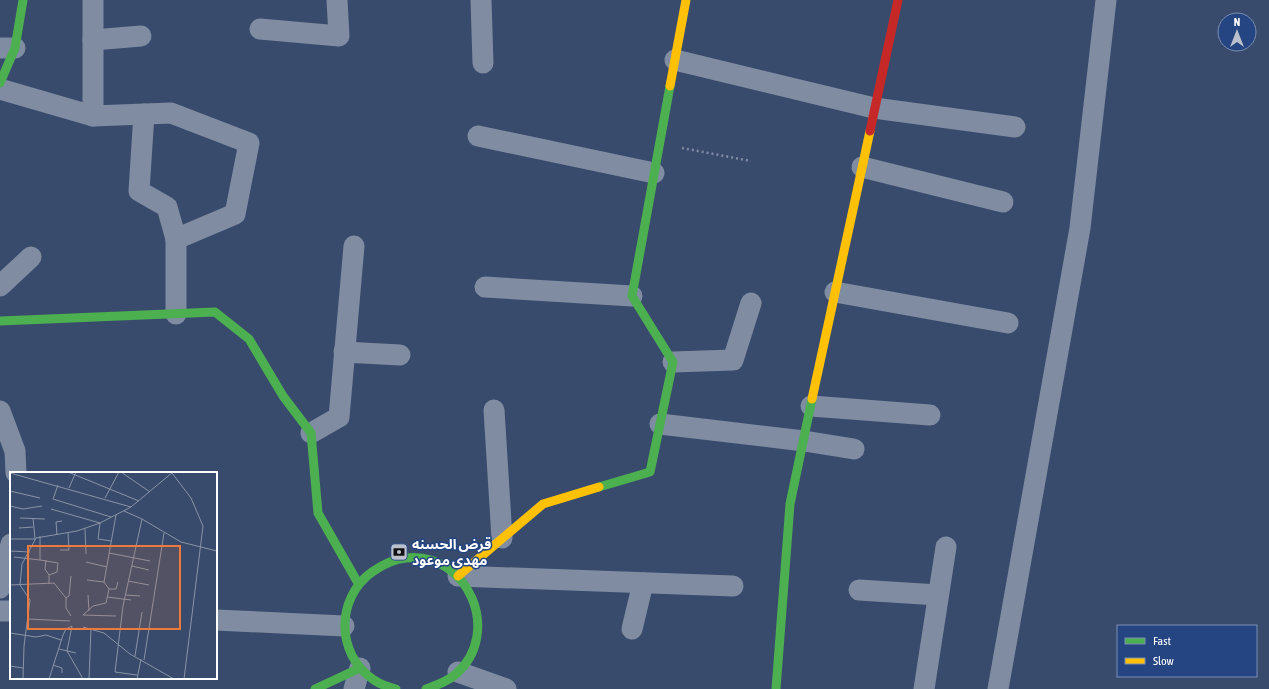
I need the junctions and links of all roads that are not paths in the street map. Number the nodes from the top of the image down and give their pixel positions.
1 (23, 0) edge
2 (93, 0) edge
3 (337, 0) edge
4 (481, 0) edge
5 (686, 0) edge
6 (898, 0) edge
7 (1106, 0) edge
8 (260, 29) dead end
9 (141, 36) dead end
10 (93, 40) junction
11 (8, 48) edge
12 (675, 60) junction
13 (483, 63) dead end
14 (0, 83) edge
15 (0, 89) edge
16 (874, 108) junction
17 (144, 114) junction
18 (93, 116) junction
19 (1015, 127) dead end
20 (478, 136) dead end
21 (862, 167) junction
22 (654, 172) junction
23 (1003, 202) dead end
24 (176, 239) junction
25 (354, 246) dead end
26 (31, 257) dead end
27 (0, 286) edge
28 (485, 287) dead end
29 (835, 292) junction
30 (632, 296) junction
31 (751, 302) dead end
32 (176, 314) junction
33 (0, 321) edge
34 (1008, 323) dead end
35 (344, 352) junction
36 (400, 355) dead end
37 (673, 362) junction
38 (811, 406) junction
39 (494, 410) dead end
40 (0, 411) edge
41 (930, 415) dead end
42 (660, 424) junction
43 (311, 433) junction
44 (804, 441) junction
45 (854, 449) dead end
46 (16, 472) edge
47 (502, 538) junction
48 (946, 547) dead end
49 (10, 548) edge
50 (458, 576) junction
51 (358, 583) junction
52 (643, 583) junction
53 (733, 586) dead end
54 (0, 588) edge
55 (859, 590) dead end
56 (938, 595) junction
57 (217, 620) edge
58 (344, 626) junction
59 (632, 629) dead end
60 (360, 668) junction
61 (458, 672) junction
62 (315, 689) edge
63 (354, 689) edge
64 (396, 689) edge
65 (426, 689) edge
66 (506, 689) edge
67 (776, 689) edge
68 (924, 689) edge
69 (998, 689) edge

1 - 11 street
2 - 10 street
3 - 8 street
4 - 13 street
5 - 12 street
6 - 16 street
7 - 69 street
9 - 10 street
10 - 18 street
11 - 14 street
12 - 16 street
12 - 22 street
15 - 18 street
16 - 19 street
16 - 21 street
17 - 18 street
17 - 24 street
17 - 24 street
20 - 22 street
21 - 23 street
21 - 29 street
22 - 30 street
24 - 32 street
25 - 35 street
26 - 27 street
28 - 30 street
29 - 34 street
29 - 38 street
30 - 37 street
31 - 37 street
32 - 33 street
32 - 43 street
35 - 36 street
35 - 43 street
37 - 42 street
38 - 41 street
38 - 44 street
39 - 47 street
40 - 46 street
42 - 44 street
42 - 47 street
43 - 51 street
44 - 45 street
44 - 67 street
47 - 50 street
48 - 56 street
49 - 54 street
50 - 51 street
50 - 52 street
50 - 61 street
51 - 58 street
52 - 53 street
52 - 59 street
55 - 56 street
56 - 68 street
57 - 58 street
58 - 60 street
60 - 62 street
60 - 63 street
60 - 64 street
61 - 65 street
61 - 66 street

